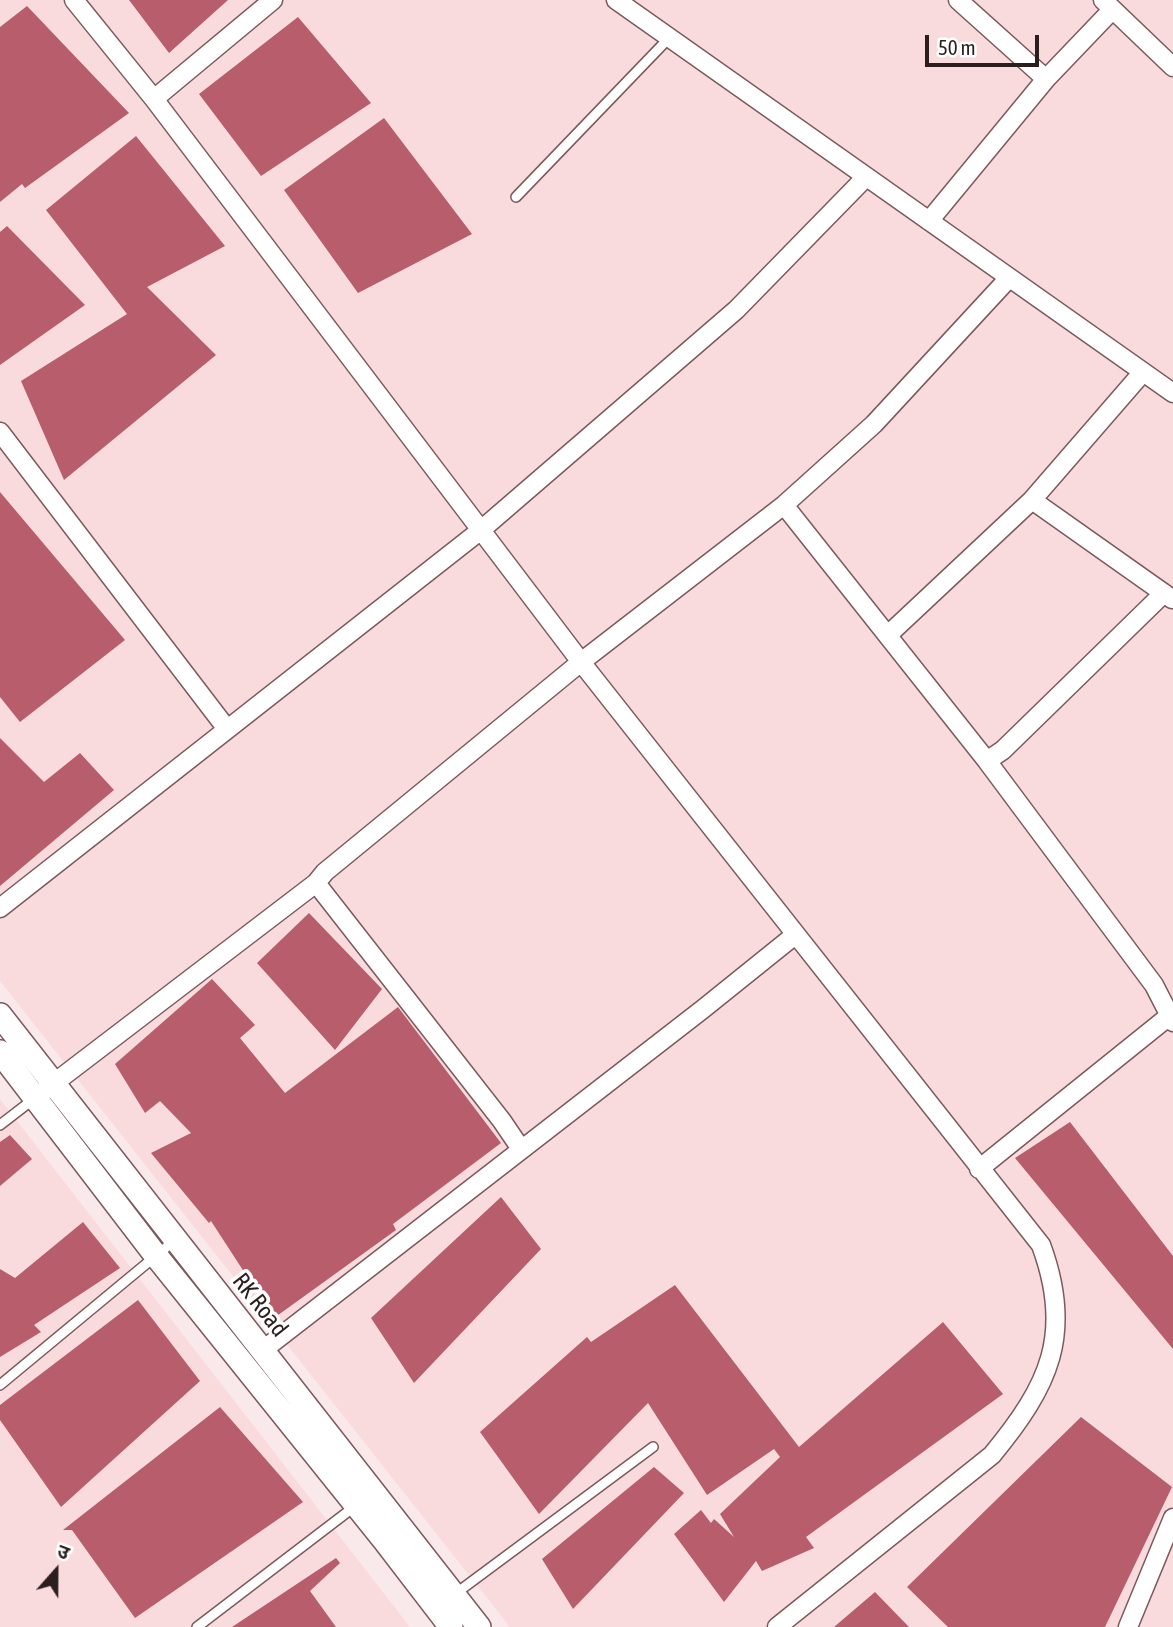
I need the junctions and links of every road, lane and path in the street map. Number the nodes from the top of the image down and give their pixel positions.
1 (74, 0) edge
2 (273, 0) edge
3 (617, 0) edge
4 (958, 0) edge
5 (1107, 5) edge
6 (669, 38) junction
7 (1173, 67) edge
8 (1046, 79) junction
9 (154, 99) junction
10 (866, 177) junction
11 (516, 197) dead end
12 (929, 221) junction
13 (1009, 278) junction
14 (1143, 372) junction
15 (1173, 393) edge
16 (0, 432) edge
17 (1031, 500) junction
18 (784, 505) junction
19 (481, 530) junction
20 (1168, 596) edge
21 (888, 635) junction
22 (581, 662) junction
23 (227, 729) junction
24 (986, 761) junction
25 (316, 883) junction
26 (0, 908) edge
27 (794, 935) junction
28 (0, 1015) edge
29 (1172, 1017) edge
30 (0, 1052) edge
31 (44, 1091) junction
32 (0, 1125) edge
33 (521, 1149) junction
34 (979, 1169) junction
35 (175, 1240) junction
36 (157, 1257) junction
37 (263, 1350) junction
38 (0, 1385) edge
39 (653, 1447) dead end
40 (365, 1498) junction
41 (1173, 1518) edge
42 (454, 1595) junction
43 (197, 1627) edge
44 (451, 1627) edge
45 (479, 1627) edge
46 (777, 1627) edge
47 (1128, 1627) edge

1 - 9 street
2 - 9 street
3 - 6 street
4 - 8 street
5 - 7 street
5 - 8 street
6 - 10 street
6 - 11 lane
8 - 12 street
9 - 19 street
10 - 12 street
10 - 19 street
12 - 13 street
13 - 14 street
13 - 18 street
14 - 15 street
14 - 17 street
16 - 23 street
17 - 20 street
17 - 21 street
18 - 21 street
18 - 22 street
19 - 22 street
19 - 23 street
20 - 24 street
21 - 24 street
22 - 25 street
22 - 27 street
23 - 26 street
24 - 29 street
25 - 31 street
25 - 33 street
27 - 33 street
27 - 34 street
28 - 31 street, RK Road
29 - 34 street
30 - 31 street, RK Road
31 - 32 lane
31 - 35 street, RK Road
31 - 36 street, RK Road
33 - 37 street
34 - 46 street
35 - 36 lane
35 - 37 street, RK Road
36 - 38 lane
36 - 40 street, RK Road
37 - 40 street, RK Road
39 - 42 lane
40 - 42 street, RK Road
40 - 43 lane
40 - 44 street, RK Road
41 - 47 street
42 - 45 street, RK Road

